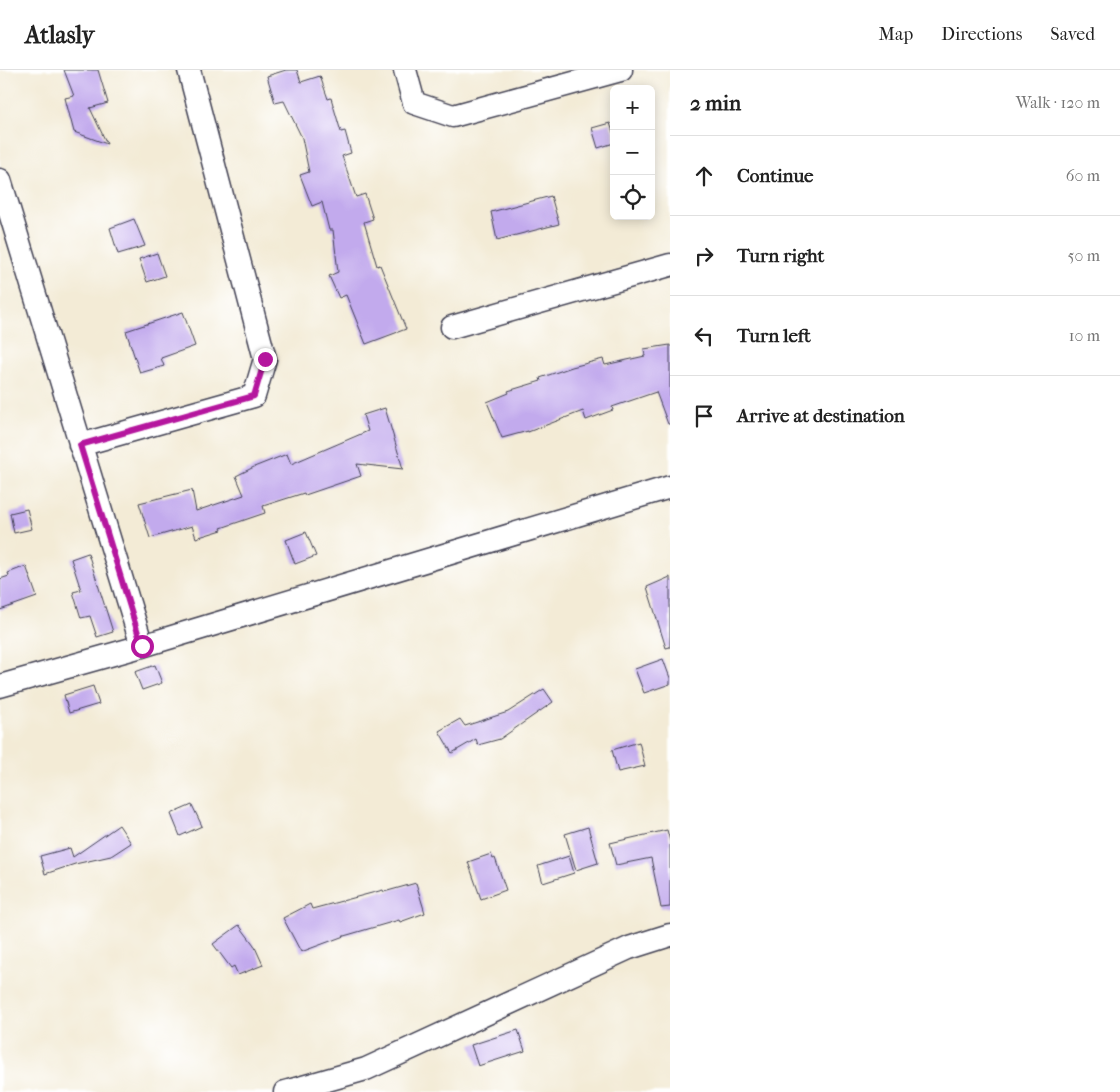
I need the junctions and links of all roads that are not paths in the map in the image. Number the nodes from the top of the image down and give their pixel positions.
1 (189, 70) edge
2 (405, 70) edge
3 (621, 70) edge
4 (0, 180) edge
5 (670, 265) edge
6 (452, 327) dead end
7 (80, 445) junction
8 (670, 487) edge
9 (142, 646) junction
10 (0, 686) edge
11 (670, 935) edge
12 (286, 1092) edge

1 - 7 street
2 - 3 street
4 - 7 street
5 - 6 street
7 - 9 street
8 - 9 street
9 - 10 street
11 - 12 street

